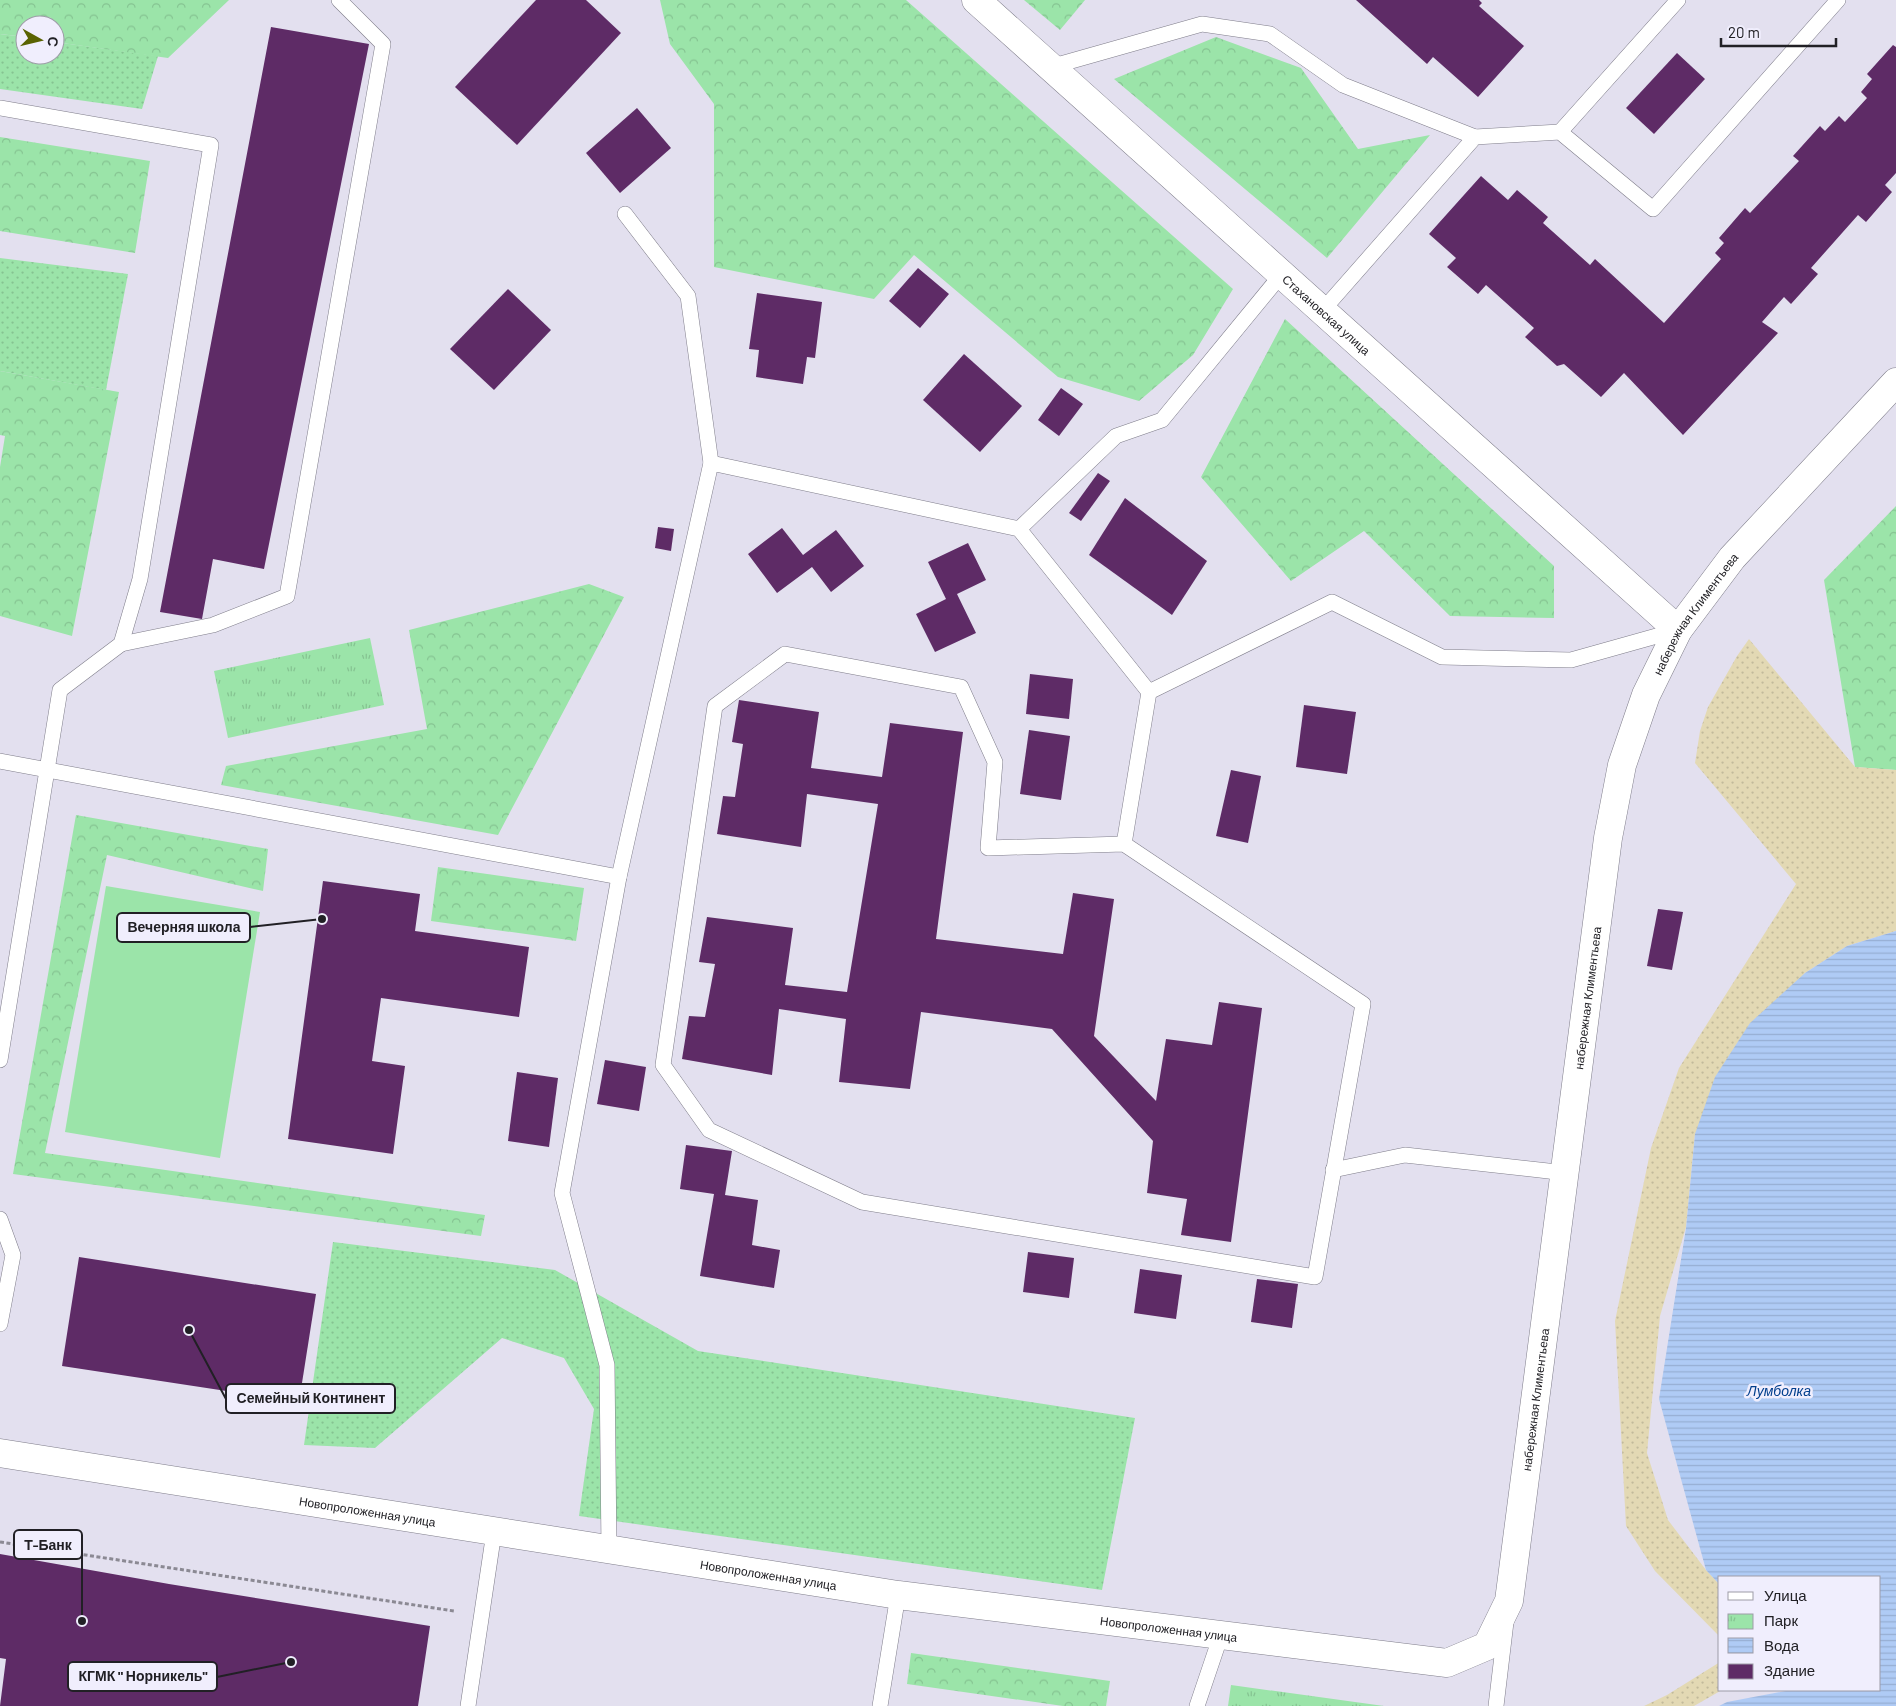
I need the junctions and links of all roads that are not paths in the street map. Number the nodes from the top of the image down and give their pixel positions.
1 (339, 0) edge
2 (976, 0) edge
3 (1678, 0) edge
4 (1838, 0) edge
5 (1050, 67) junction
6 (0, 108) edge
7 (1560, 132) junction
8 (1475, 137) junction
9 (625, 214) dead end
10 (1282, 275) junction
11 (1322, 311) junction
12 (1896, 382) edge
13 (711, 463) junction
14 (1019, 529) junction
15 (1678, 630) junction
16 (121, 644) junction
17 (1149, 692) junction
18 (0, 761) edge
19 (48, 770) junction
20 (1124, 844) junction
21 (619, 877) junction
22 (0, 1060) edge
23 (1333, 1170) junction
24 (1566, 1173) junction
25 (0, 1219) edge
26 (0, 1324) edge
27 (0, 1454) edge
28 (494, 1532) junction
29 (609, 1550) junction
30 (898, 1595) junction
31 (1509, 1601) junction
32 (1222, 1634) junction
33 (468, 1706) edge
34 (880, 1706) edge
35 (1197, 1706) edge
36 (1496, 1706) edge

1 - 16 lane
2 - 5 street, Стахановская улица
3 - 7 lane
4 - 7 lane
5 - 8 lane
5 - 10 street, Стахановская улица
6 - 16 lane
7 - 8 lane
8 - 11 lane
9 - 13 lane
10 - 11 street, Стахановская улица
10 - 14 lane
11 - 15 street, Стахановская улица
12 - 15 street, набережная Климентьева
13 - 14 lane
13 - 21 lane
14 - 17 lane
15 - 17 lane
15 - 24 street, набережная Климентьева
16 - 19 lane
17 - 20 lane
18 - 19 lane
19 - 21 lane
19 - 22 lane
20 - 23 lane
20 - 23 lane
21 - 29 lane
23 - 24 lane
24 - 31 street, набережная Климентьева
25 - 26 lane
27 - 28 street, Новопроложенная улица
28 - 29 street, Новопроложенная улица
28 - 33 lane
29 - 30 street, Новопроложенная улица
30 - 32 street, Новопроложенная улица
30 - 34 lane
31 - 32 street, Новопроложенная улица
31 - 36 lane, набережная Климентьева
32 - 35 lane

